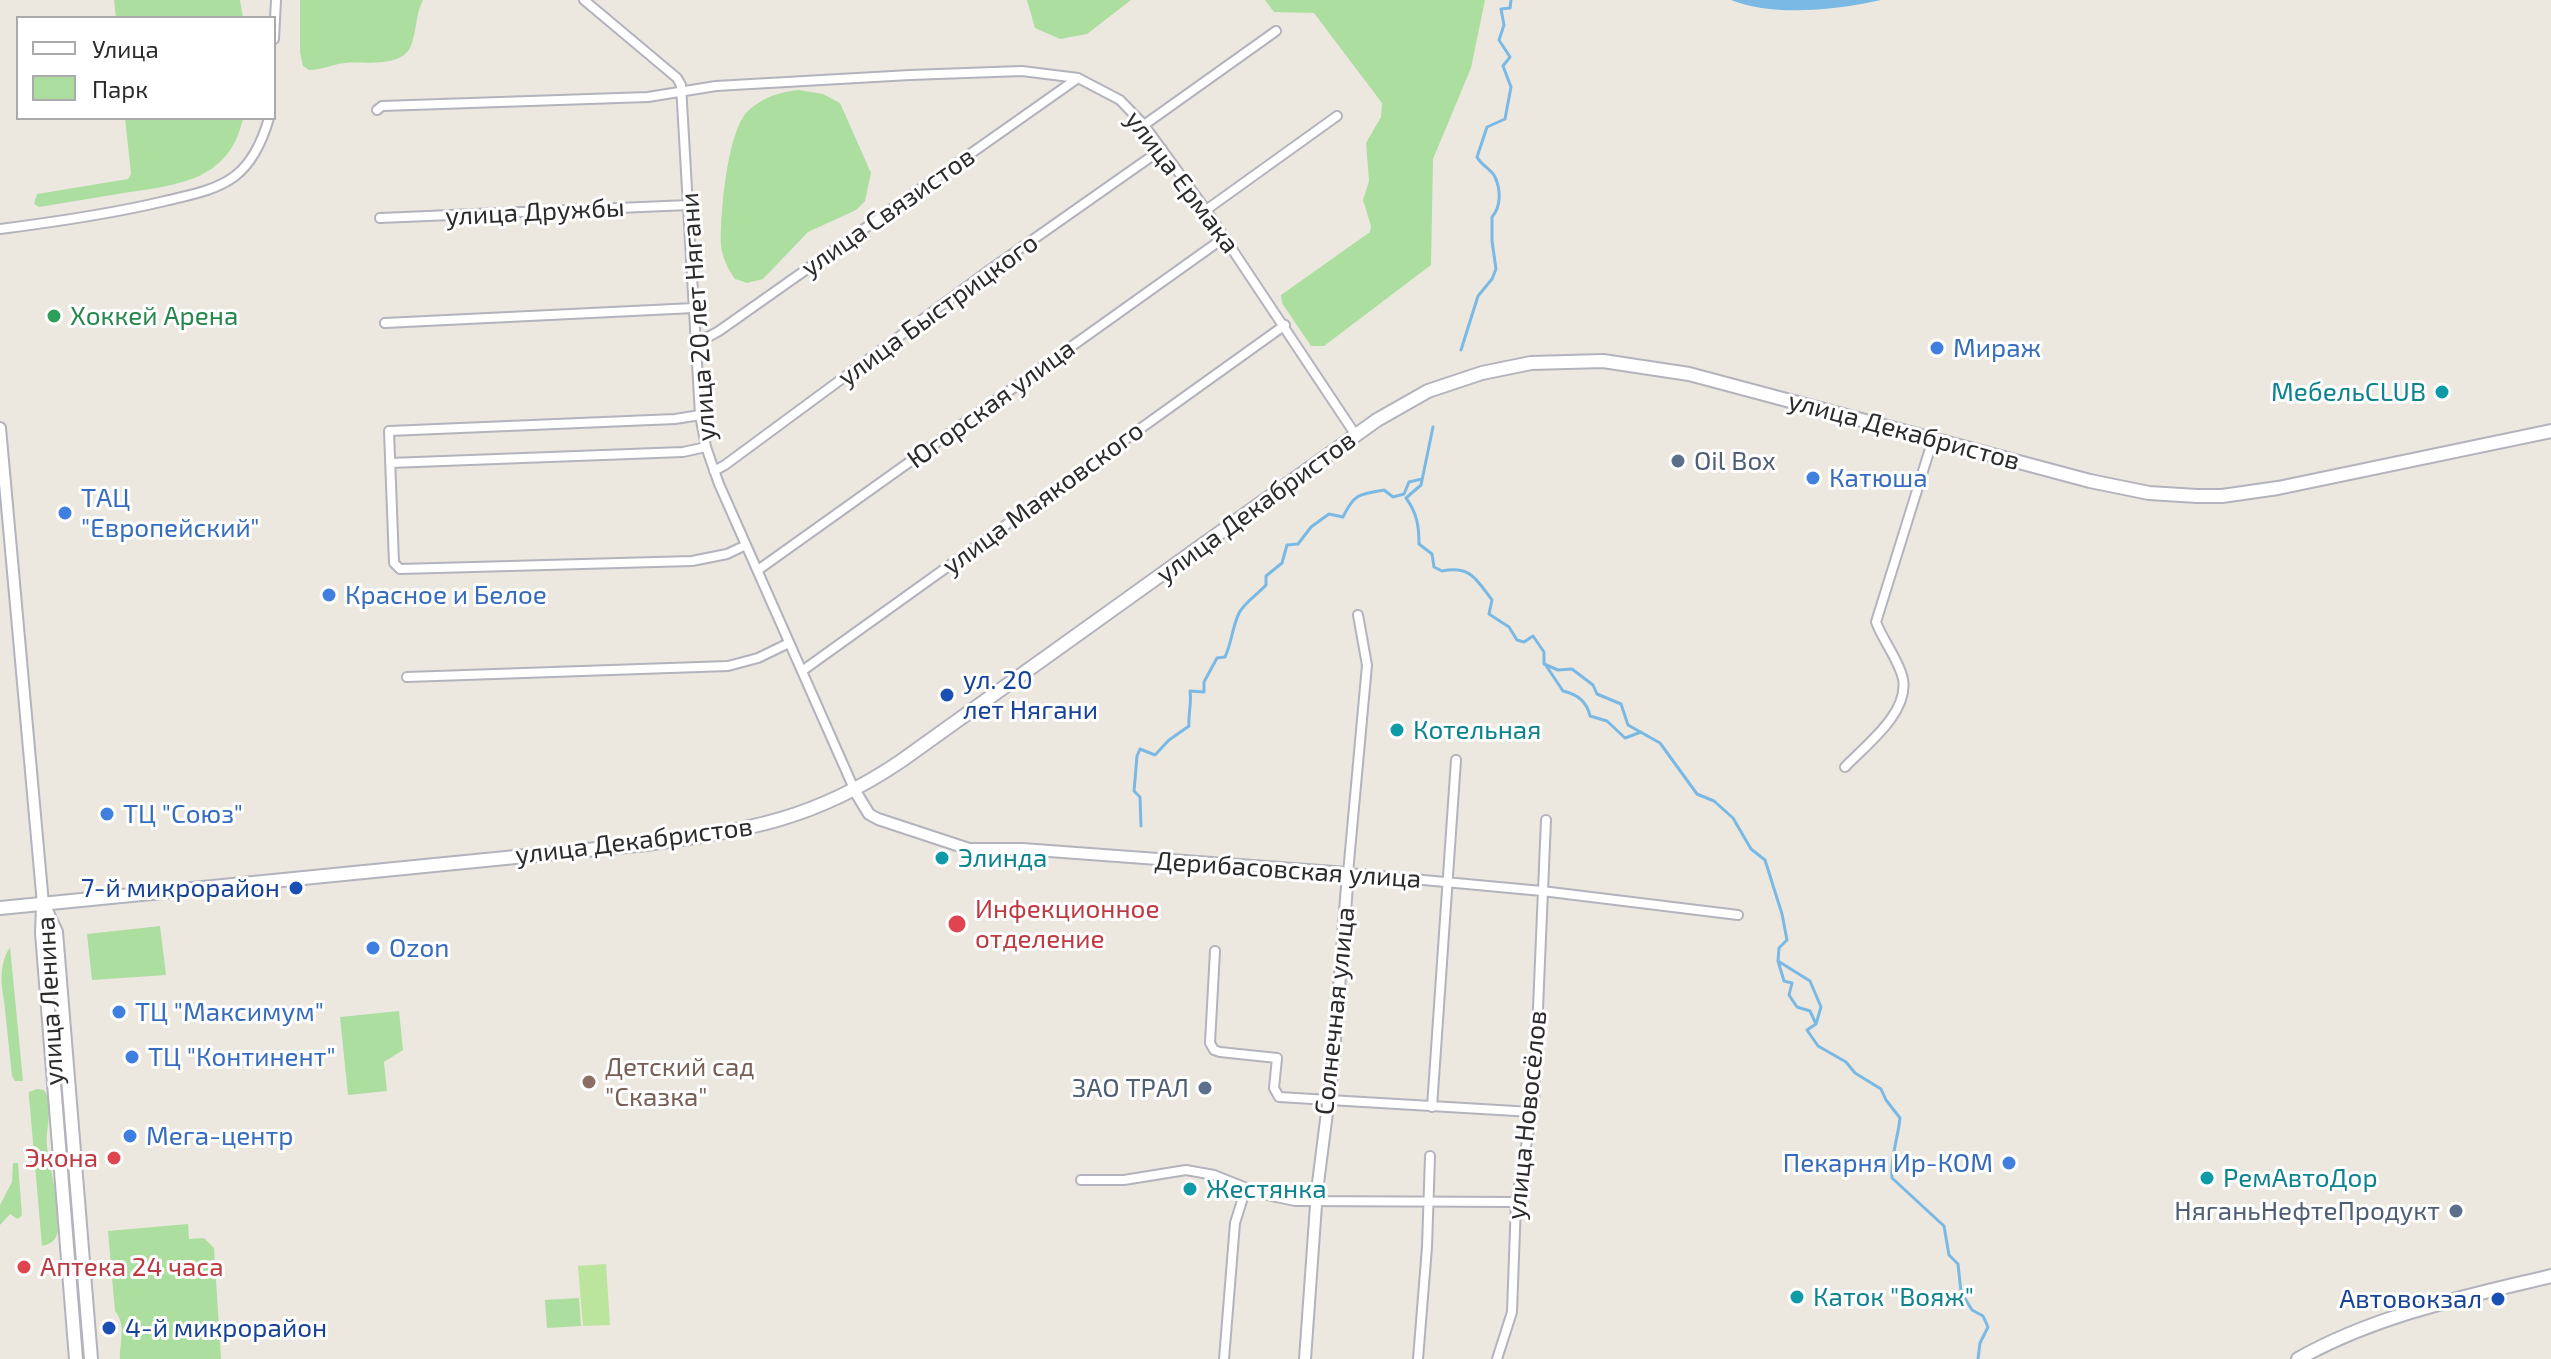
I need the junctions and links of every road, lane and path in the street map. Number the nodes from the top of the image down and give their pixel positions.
1 (584, 0) edge
2 (1276, 31) dead end
3 (1078, 78) junction
4 (684, 92) junction
5 (377, 110) dead end
6 (1337, 116) dead end
7 (268, 120) edge
8 (1144, 125) junction
9 (1162, 149) junction
10 (689, 205) junction
11 (1206, 210) junction
12 (380, 218) dead end
13 (0, 229) edge
14 (1225, 237) junction
15 (694, 308) junction
16 (385, 323) dead end
17 (1285, 325) junction
18 (695, 339) junction
19 (700, 415) junction
20 (0, 428) edge
21 (2551, 431) edge
22 (1355, 434) junction
23 (1933, 439) junction
24 (706, 447) junction
25 (390, 463) junction
26 (714, 471) junction
27 (746, 545) junction
28 (758, 570) junction
29 (1358, 615) dead end
30 (789, 643) junction
31 (802, 671) junction
32 (407, 677) dead end
33 (1456, 760) dead end
34 (1845, 767) dead end
35 (855, 791) junction
36 (1546, 820) dead end
37 (1348, 873) junction
38 (1447, 882) junction
39 (1542, 891) junction
40 (43, 904) junction
41 (0, 908) edge
42 (1738, 915) dead end
43 (1215, 951) dead end
44 (1327, 1102) junction
45 (1432, 1107) junction
46 (1532, 1112) junction
47 (1430, 1156) dead end
48 (1081, 1180) dead end
49 (1246, 1188) junction
50 (1428, 1200) junction
51 (1516, 1202) junction
52 (1316, 1203) junction
53 (80, 1219) junction
54 (66, 1221) junction
55 (2551, 1276) edge
56 (76, 1359) edge
57 (91, 1359) edge
58 (1224, 1359) edge
59 (1305, 1359) edge
60 (1418, 1359) edge
61 (1497, 1359) edge
62 (2298, 1359) edge

1 - 4 street
2 - 8 street
3 - 4 street, улица Ермака
3 - 8 street, улица Ермака
3 - 18 street, улица Связистов
4 - 5 street, улица Ермака
4 - 10 street, улица 20 лет Нягани
6 - 11 street
7 - 13 street
8 - 9 street, улица Ермака
9 - 11 street, улица Ермака
9 - 26 street, улица Быстрицкого
10 - 12 street, улица Дружбы
10 - 15 street, улица 20 лет Нягани
11 - 14 street, улица Ермака
14 - 17 street, улица Ермака
14 - 28 street, Югорская улица
15 - 16 street
15 - 18 street, улица 20 лет Нягани
17 - 22 street, улица Ермака
17 - 31 street, улица Маяковского
18 - 19 street, улица 20 лет Нягани
19 - 24 street, улица 20 лет Нягани
19 - 25 street
20 - 40 street
21 - 23 main road, улица Декабристов
22 - 23 main road, улица Декабристов
22 - 35 main road, улица Декабристов
23 - 34 street
24 - 25 street
24 - 26 street, улица 20 лет Нягани
25 - 27 street
26 - 27 street, улица 20 лет Нягани
27 - 28 street, улица 20 лет Нягани
28 - 30 street, улица 20 лет Нягани
29 - 37 street, Солнечная улица
30 - 31 street, улица 20 лет Нягани
30 - 32 street
31 - 35 street, улица 20 лет Нягани
33 - 38 street
35 - 37 street, Дерибасовская улица
35 - 40 main road, улица Декабристов
36 - 39 street, улица Новосёлов
37 - 38 street, Дерибасовская улица
37 - 44 street, Солнечная улица
38 - 39 street, Дерибасовская улица
38 - 45 street
39 - 42 street, Дерибасовская улица
39 - 46 street, улица Новосёлов
40 - 41 main road, улица Декабристов
40 - 53 main road, улица Ленина
40 - 54 main road, улица Ленина
43 - 44 street
44 - 45 street
44 - 52 street, Солнечная улица
45 - 46 street
46 - 51 street, улица Новосёлов
47 - 50 street
48 - 49 street
49 - 52 street
49 - 58 street
50 - 51 street
50 - 52 street
50 - 60 street
51 - 61 street, улица Новосёлов
52 - 59 street, Солнечная улица
53 - 54 main road
53 - 57 main road, улица Ленина
54 - 56 main road, улица Ленина
55 - 62 main road

